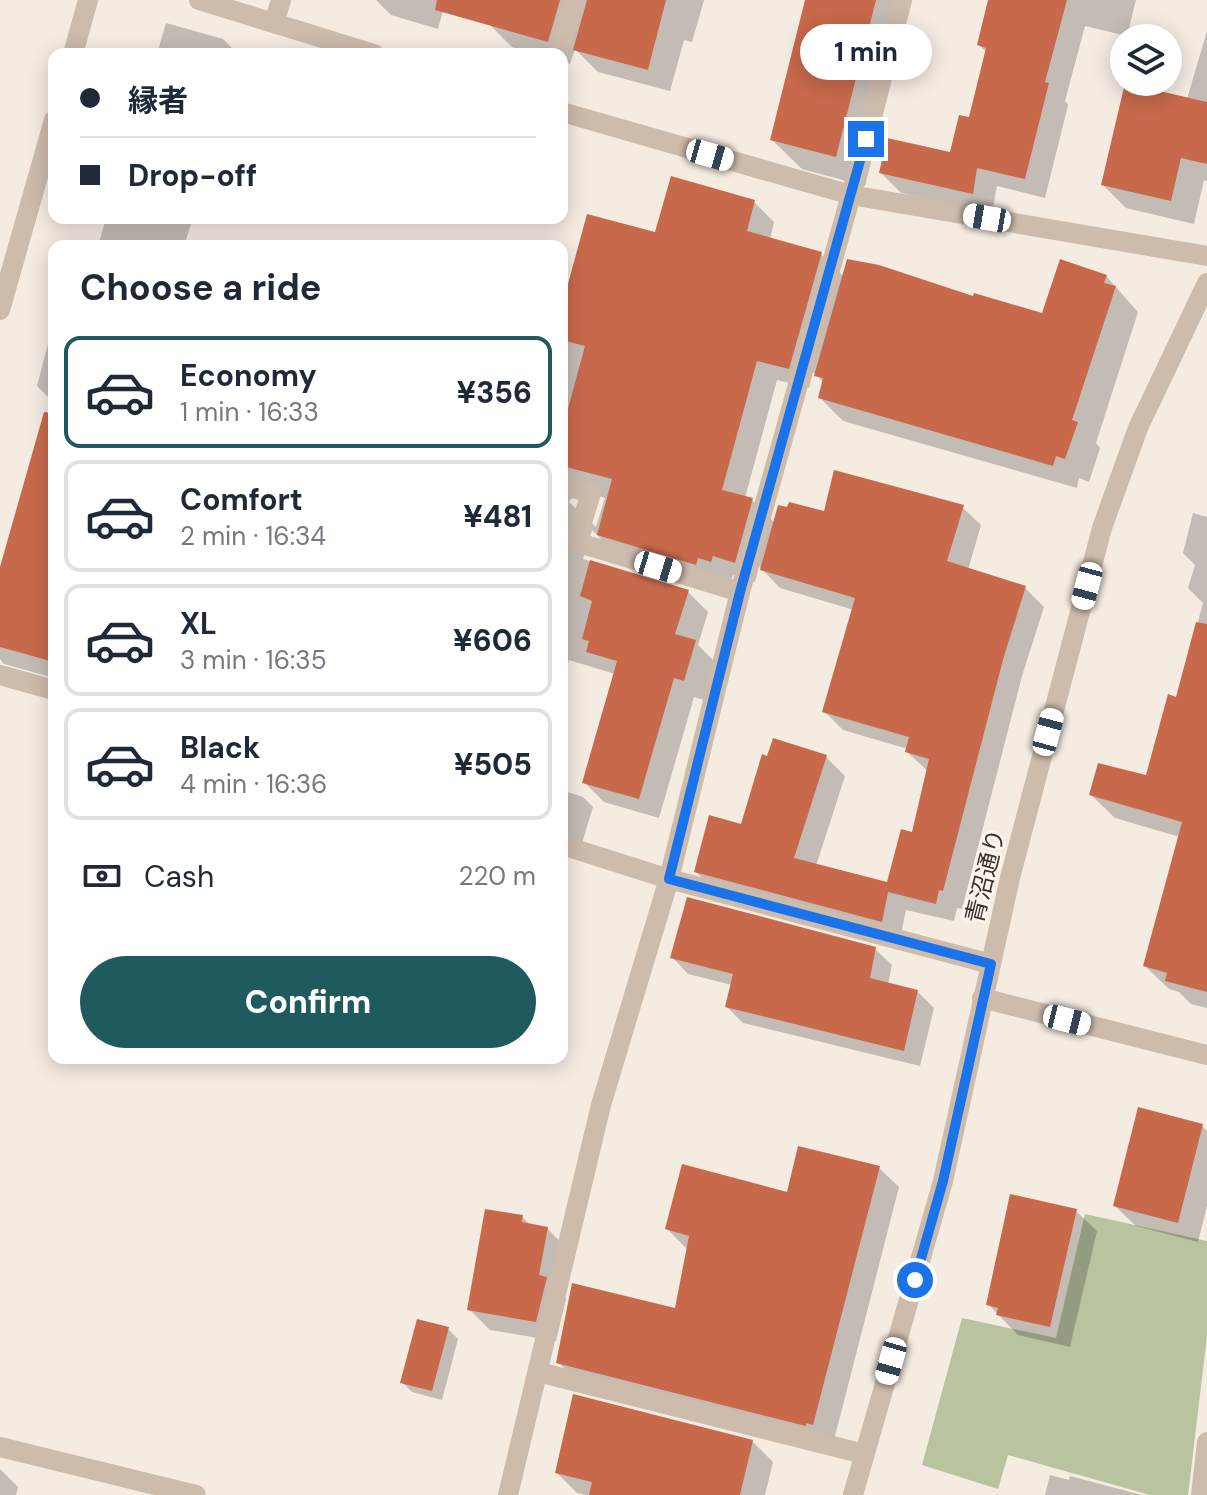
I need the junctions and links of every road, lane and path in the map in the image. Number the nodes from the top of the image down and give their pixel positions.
1 (88, 0) edge
2 (199, 0) edge
3 (281, 0) edge
4 (574, 0) edge
5 (902, 0) edge
6 (274, 23) junction
7 (75, 48) edge
8 (355, 48) edge
9 (560, 48) edge
10 (568, 114) edge
11 (48, 141) edge
12 (851, 195) junction
13 (1207, 256) edge
14 (1207, 283) edge
15 (0, 310) edge
16 (568, 487) edge
17 (740, 592) junction
18 (0, 675) edge
19 (48, 688) edge
20 (568, 847) edge
21 (669, 879) junction
22 (991, 964) junction
23 (982, 998) junction
24 (1207, 1055) edge
25 (538, 1372) junction
26 (1207, 1442) edge
27 (0, 1447) edge
28 (864, 1454) junction
29 (196, 1495) edge
30 (508, 1495) edge
31 (853, 1495) edge
32 (1201, 1495) edge

1 - 7 street
2 - 6 street
3 - 6 street
4 - 9 street
5 - 12 street
6 - 8 street
10 - 12 street
11 - 15 street
12 - 13 street
12 - 17 street
14 - 22 street, 青沼通り
16 - 17 street
17 - 21 street
18 - 19 street
20 - 21 street
21 - 22 street
21 - 25 street
22 - 23 street, 青沼通り
23 - 24 street
23 - 28 street, 青沼通り
25 - 28 street
25 - 30 street
26 - 32 street
27 - 29 street
28 - 31 street, 青沼通り

